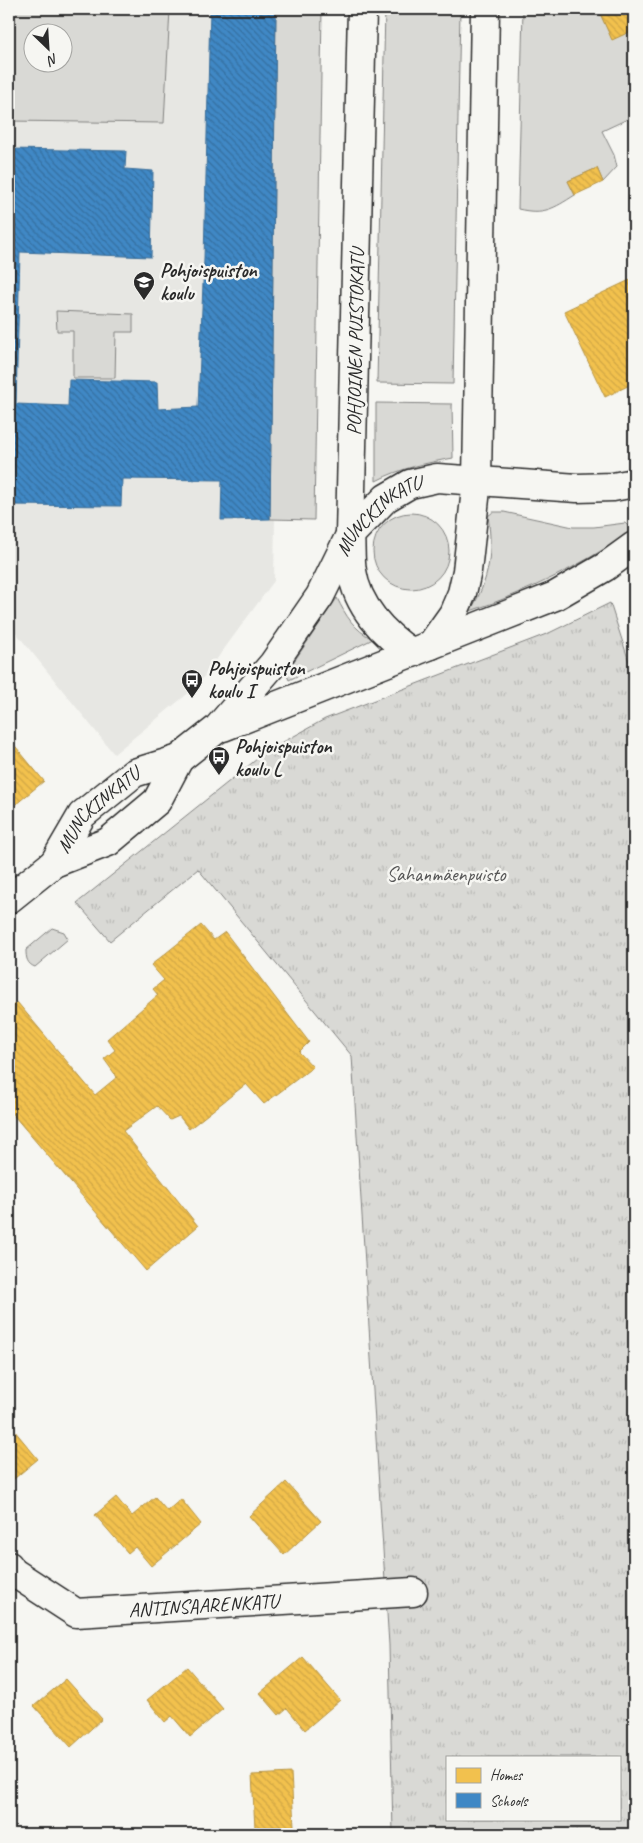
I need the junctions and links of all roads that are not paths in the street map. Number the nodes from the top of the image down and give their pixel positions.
1 (362, 9) edge
2 (485, 9) edge
3 (477, 480) junction
4 (634, 483) edge
5 (350, 536) junction
6 (634, 546) edge
7 (422, 649) junction
8 (217, 729) junction
9 (179, 759) junction
10 (54, 863) junction
11 (9, 899) edge
12 (9, 1566) edge
13 (413, 1592) dead end

1 - 5 street, POHJOINEN PUISTOKATU
2 - 3 street
3 - 4 street, MUNCKINKATU
3 - 5 street, MUNCKINKATU
3 - 7 street
5 - 7 street, POHJOINEN PUISTOKATU
5 - 8 street, MUNCKINKATU
6 - 7 street, MUNCKINKATU
7 - 8 street, MUNCKINKATU
8 - 9 street, MUNCKINKATU
9 - 10 street, MUNCKINKATU
9 - 10 street, MUNCKINKATU
10 - 11 street, MUNCKINKATU
12 - 13 street, ANTINSAARENKATU

